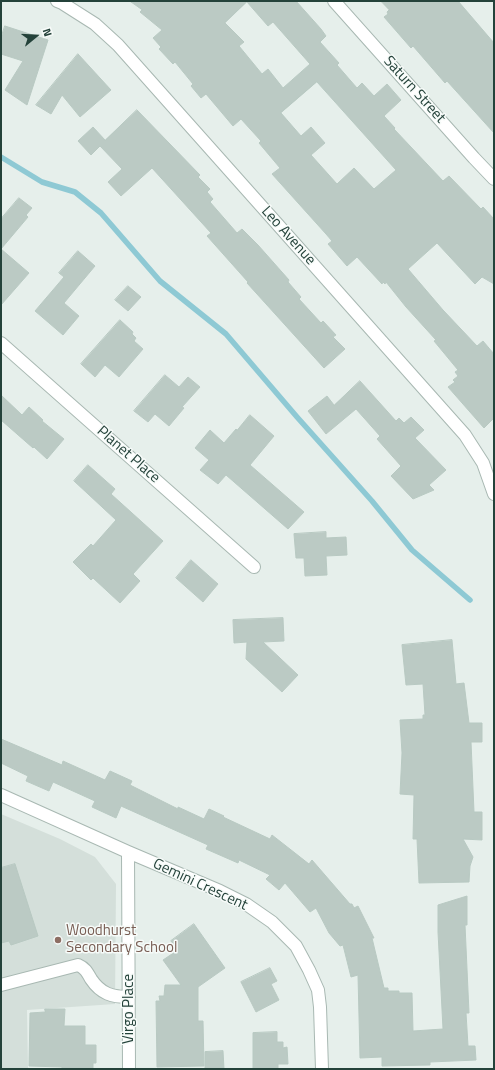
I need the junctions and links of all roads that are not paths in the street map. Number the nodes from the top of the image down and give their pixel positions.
1 (57, 1) edge
2 (334, 1) edge
3 (494, 178) edge
4 (1, 344) edge
5 (494, 494) edge
6 (254, 567) dead end
7 (1, 795) edge
8 (128, 852) junction
9 (1, 985) edge
10 (129, 997) junction
11 (129, 1069) edge
12 (322, 1069) edge

1 - 5 street, Leo Avenue
2 - 3 street, Saturn Street
4 - 6 street, Planet Place
7 - 8 street, Gemini Crescent
8 - 10 street, Virgo Place
8 - 12 street, Gemini Crescent
9 - 10 street
10 - 11 street, Virgo Place

